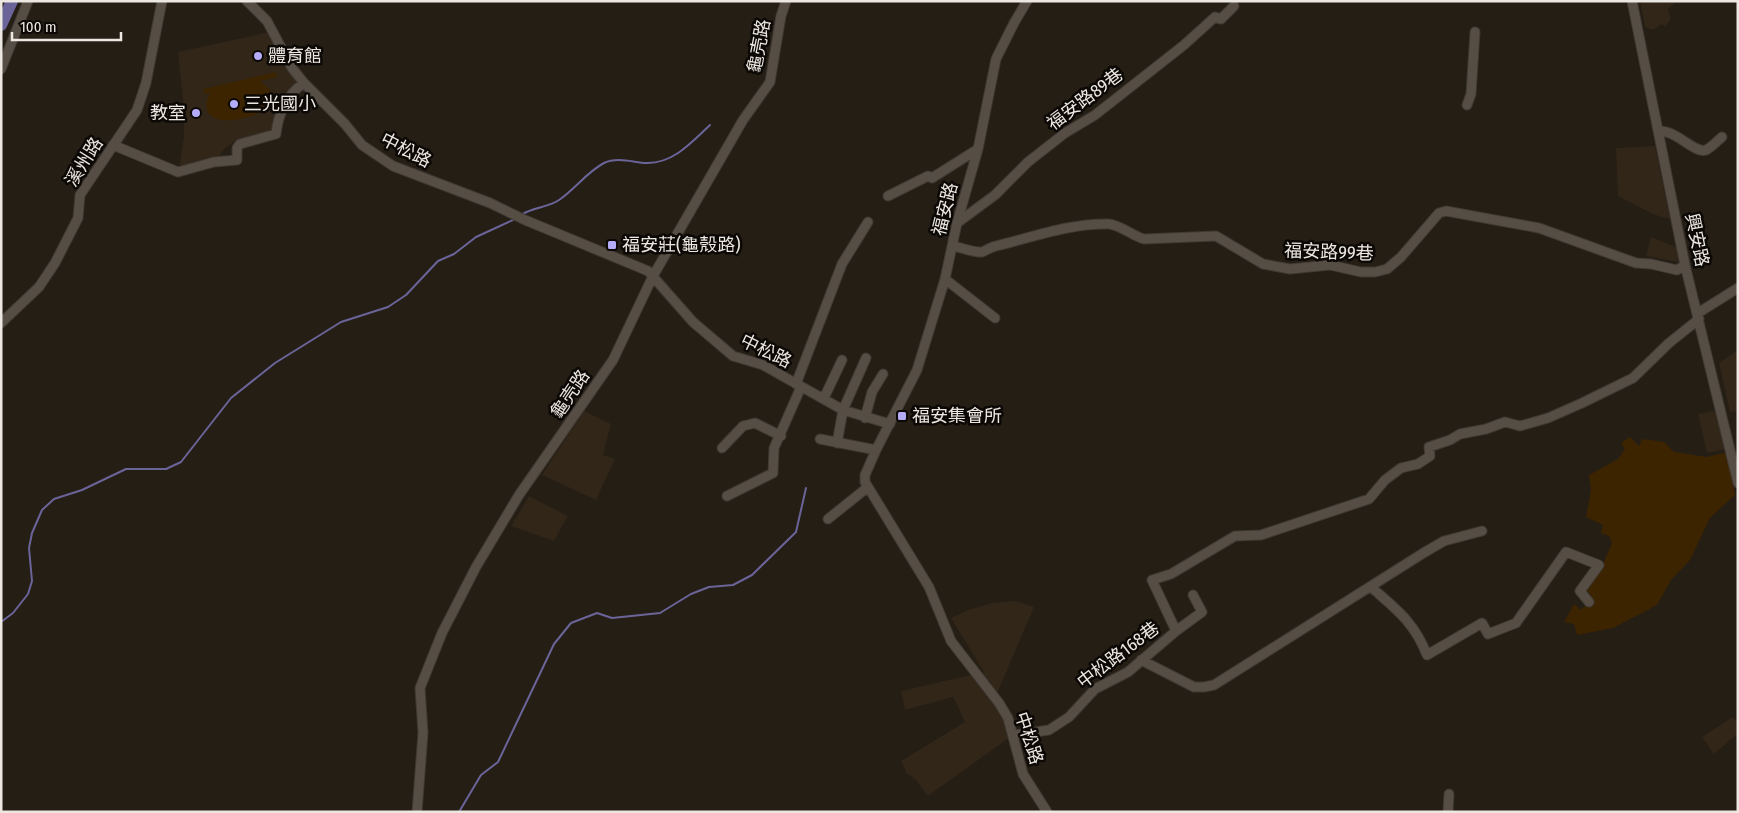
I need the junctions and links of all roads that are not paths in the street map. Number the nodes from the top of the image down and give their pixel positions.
1 (28, 1) edge
2 (162, 1) edge
3 (247, 1) edge
4 (786, 1) edge
5 (1027, 1) edge
6 (1632, 1) edge
7 (1234, 6) dead end
8 (1475, 32) dead end
9 (1, 69) edge
10 (304, 83) junction
11 (1467, 105) dead end
12 (1658, 131) junction
13 (1722, 137) dead end
14 (113, 146) junction
15 (978, 149) junction
16 (888, 196) dead end
17 (868, 222) dead end
18 (957, 223) junction
19 (952, 246) junction
20 (1686, 265) junction
21 (653, 276) junction
22 (945, 279) junction
23 (1738, 288) edge
24 (1699, 316) junction
25 (996, 318) dead end
26 (1, 323) edge
27 (866, 358) dead end
28 (842, 360) dead end
29 (883, 374) dead end
30 (798, 385) junction
31 (824, 398) junction
32 (843, 410) junction
33 (865, 418) junction
34 (890, 424) junction
35 (780, 436) junction
36 (820, 439) dead end
37 (837, 443) junction
38 (722, 448) dead end
39 (876, 450) junction
40 (1738, 483) edge
41 (868, 486) junction
42 (727, 496) dead end
43 (828, 519) dead end
44 (1482, 531) dead end
45 (1371, 587) junction
46 (1193, 595) dead end
47 (1589, 602) dead end
48 (1176, 631) junction
49 (1141, 660) junction
50 (1014, 734) junction
51 (1449, 794) dead end
52 (417, 812) edge
53 (1047, 812) edge
54 (1448, 812) edge

1 - 9 street
2 - 14 street, 溪州路
3 - 10 street, 中松路
4 - 21 street, 龜壳路
5 - 15 street, 福安路
6 - 12 street, 興安路
7 - 18 street, 福安路89巷
8 - 11 street
10 - 14 street
10 - 21 street, 中松路
12 - 13 street
12 - 20 street, 興安路
14 - 26 street, 溪州路
15 - 16 street
15 - 18 street, 福安路
17 - 30 street
18 - 19 street, 福安路
19 - 20 street, 福安路99巷
19 - 22 street, 福安路
20 - 24 street, 興安路
21 - 30 street, 中松路
21 - 52 street, 龜壳路
22 - 25 street
22 - 34 street, 福安路
23 - 24 street
24 - 40 street, 興安路
24 - 48 street, 中松路168巷
27 - 32 street
28 - 31 street
29 - 33 street
30 - 31 street, 中松路
30 - 35 street
31 - 32 street, 中松路
32 - 33 street, 中松路
32 - 37 street
33 - 34 street, 中松路
34 - 39 street
35 - 38 street
35 - 42 street
36 - 37 street
37 - 39 street
39 - 41 street
41 - 43 street
41 - 50 street, 中松路
44 - 45 street
45 - 47 street
45 - 49 street
46 - 48 street
48 - 49 street, 中松路168巷
49 - 50 street, 中松路168巷
50 - 53 street, 中松路
51 - 54 street

